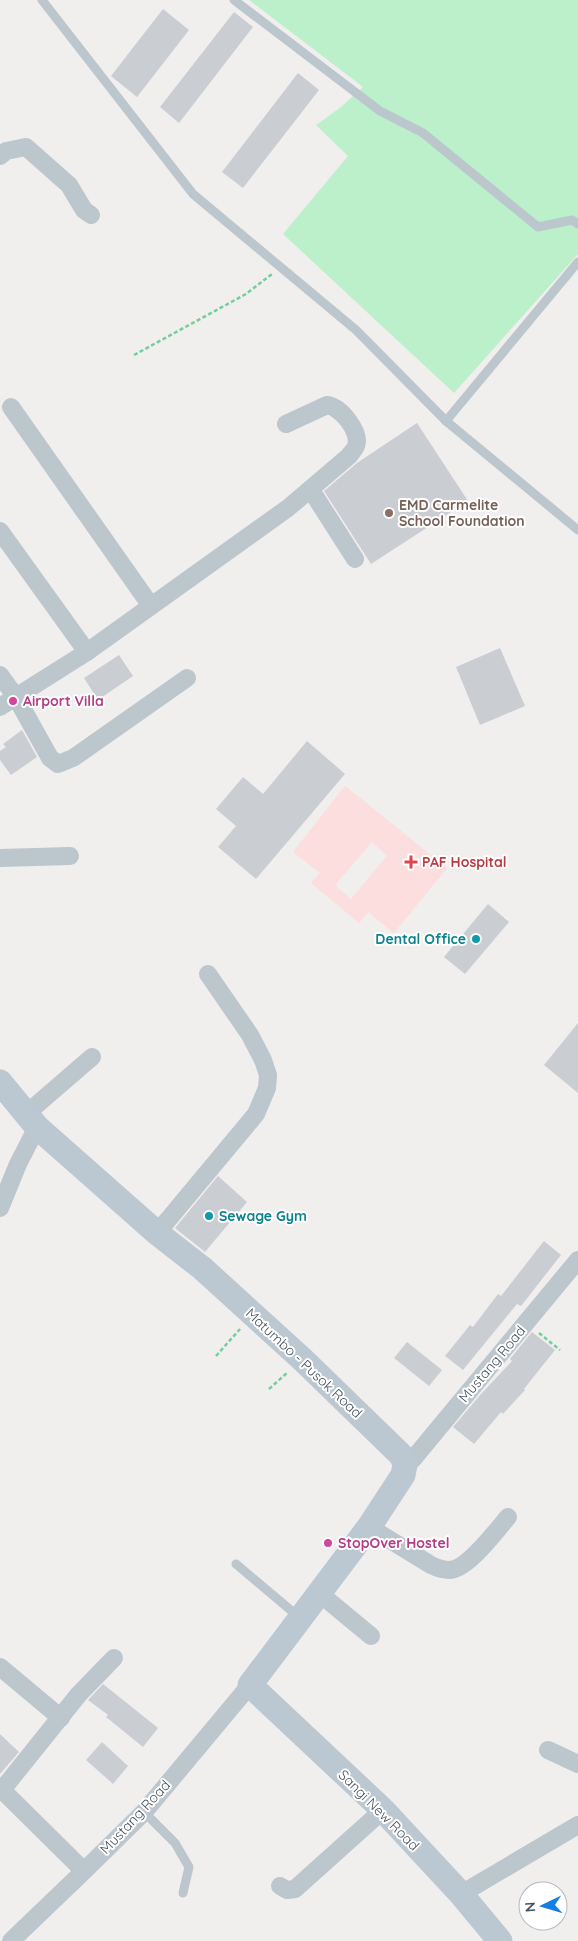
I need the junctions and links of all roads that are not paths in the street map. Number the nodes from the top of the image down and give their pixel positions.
1 (42, 0) edge
2 (234, 0) edge
3 (0, 156) edge
4 (91, 215) dead end
5 (578, 224) edge
6 (578, 262) edge
7 (11, 407) dead end
8 (446, 421) junction
9 (286, 424) dead end
10 (310, 490) junction
11 (578, 530) edge
12 (0, 531) edge
13 (355, 559) dead end
14 (151, 606) junction
15 (87, 652) junction
16 (0, 675) edge
17 (187, 678) dead end
18 (16, 697) junction
19 (0, 707) edge
20 (70, 856) dead end
21 (0, 858) edge
22 (208, 974) dead end
23 (92, 1057) dead end
24 (0, 1082) edge
25 (31, 1120) junction
26 (0, 1208) edge
27 (157, 1233) junction
28 (578, 1260) edge
29 (405, 1465) junction
30 (508, 1517) dead end
31 (369, 1527) junction
32 (236, 1564) dead end
33 (319, 1593) junction
34 (300, 1618) junction
35 (371, 1636) dead end
36 (114, 1658) dead end
37 (0, 1667) edge
38 (250, 1685) junction
39 (61, 1718) junction
40 (548, 1750) dead end
41 (578, 1764) edge
42 (1, 1789) edge
43 (383, 1810) junction
44 (144, 1812) junction
45 (578, 1825) edge
46 (84, 1872) junction
47 (280, 1886) dead end
48 (184, 1893) dead end
49 (461, 1894) junction
50 (11, 1941) edge
51 (500, 1941) edge

1 - 8 lane
2 - 5 lane
3 - 4 street
6 - 8 lane
7 - 14 street
8 - 11 lane
9 - 10 street
10 - 13 street
10 - 14 street
12 - 15 street
14 - 15 street
15 - 18 street
16 - 18 street
17 - 18 street
18 - 19 street
20 - 21 street
22 - 27 street
23 - 25 street
24 - 25 street, Matumbo - Pusok Road
25 - 26 street
25 - 27 street, Matumbo - Pusok Road
27 - 29 street, Matumbo - Pusok Road
28 - 29 street, Mustang Road
29 - 31 street
30 - 31 street
31 - 33 street
32 - 34 lane
33 - 34 street
33 - 35 street
34 - 38 street
36 - 39 street
37 - 39 street
38 - 43 street, Sangi New Road
38 - 44 street, Mustang Road
39 - 42 street
40 - 41 street
42 - 46 street
43 - 47 street
43 - 49 street, Sangi New Road
44 - 46 street, Mustang Road
44 - 48 lane
45 - 49 street
46 - 50 street, Mustang Road
49 - 51 street, Sangi New Road

